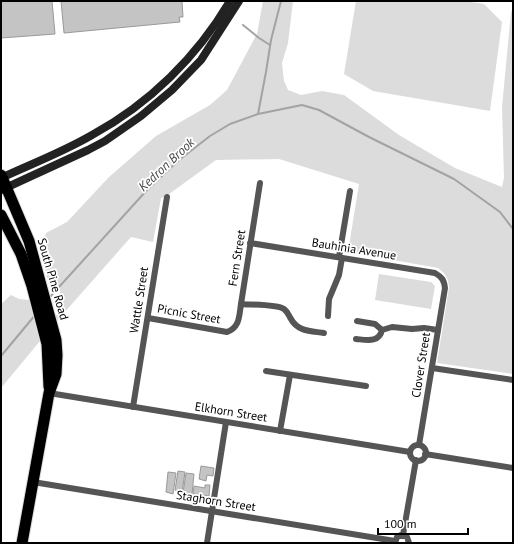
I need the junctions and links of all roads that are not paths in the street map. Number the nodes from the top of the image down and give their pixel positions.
1 (230, 1) edge
2 (239, 1) edge
3 (2, 182) edge
4 (260, 183) dead end
5 (350, 191) dead end
6 (167, 197) dead end
7 (1, 216) edge
8 (250, 243) junction
9 (341, 258) junction
10 (36, 282) junction
11 (445, 288) joint
12 (241, 304) junction
13 (328, 316) dead end
14 (148, 318) junction
15 (357, 321) dead end
16 (382, 330) junction
17 (438, 330) junction
18 (227, 332) joint
19 (324, 333) dead end
20 (356, 339) dead end
21 (432, 368) junction
22 (266, 371) dead end
23 (290, 375) junction
24 (513, 380) edge
25 (366, 386) dead end
26 (49, 394) junction
27 (134, 407) junction
28 (226, 422) junction
29 (280, 431) junction
30 (419, 445) junction
31 (410, 452) junction
32 (425, 454) junction
33 (416, 460) junction
34 (513, 468) edge
35 (33, 482) junction
36 (212, 512) junction
37 (403, 535) junction
38 (395, 542) edge
39 (22, 543) edge
40 (206, 543) edge
41 (409, 543) edge

1 - 3 main road
2 - 3 main road
3 - 10 highway, South Pine Road
4 - 8 street, Fern Street
5 - 9 street
6 - 14 street, Wattle Street
7 - 10 highway, South Pine Road
8 - 9 street, Bauhinia Avenue
8 - 12 street, Fern Street
9 - 11 street, Bauhinia Avenue
9 - 13 street
10 - 26 highway, South Pine Road
11 - 17 street, Clover Street
12 - 18 street, Fern Street
12 - 19 street
14 - 18 street, Picnic Street
14 - 27 street, Wattle Street
15 - 16 street
16 - 17 street
16 - 20 street
17 - 21 street, Clover Street
21 - 24 street
21 - 30 street, Clover Street
22 - 23 street
23 - 25 street
23 - 29 street
26 - 27 street, Elkhorn Street
26 - 35 highway, South Pine Road
27 - 28 street, Elkhorn Street
28 - 29 street, Elkhorn Street
28 - 36 street
29 - 31 street, Elkhorn Street
30 - 31 street
30 - 32 street
31 - 33 street
32 - 33 street
32 - 34 street
33 - 37 street
35 - 36 street, Staghorn Street
35 - 39 highway, South Pine Road
36 - 38 street, Staghorn Street
36 - 40 street
37 - 38 street
37 - 41 street

